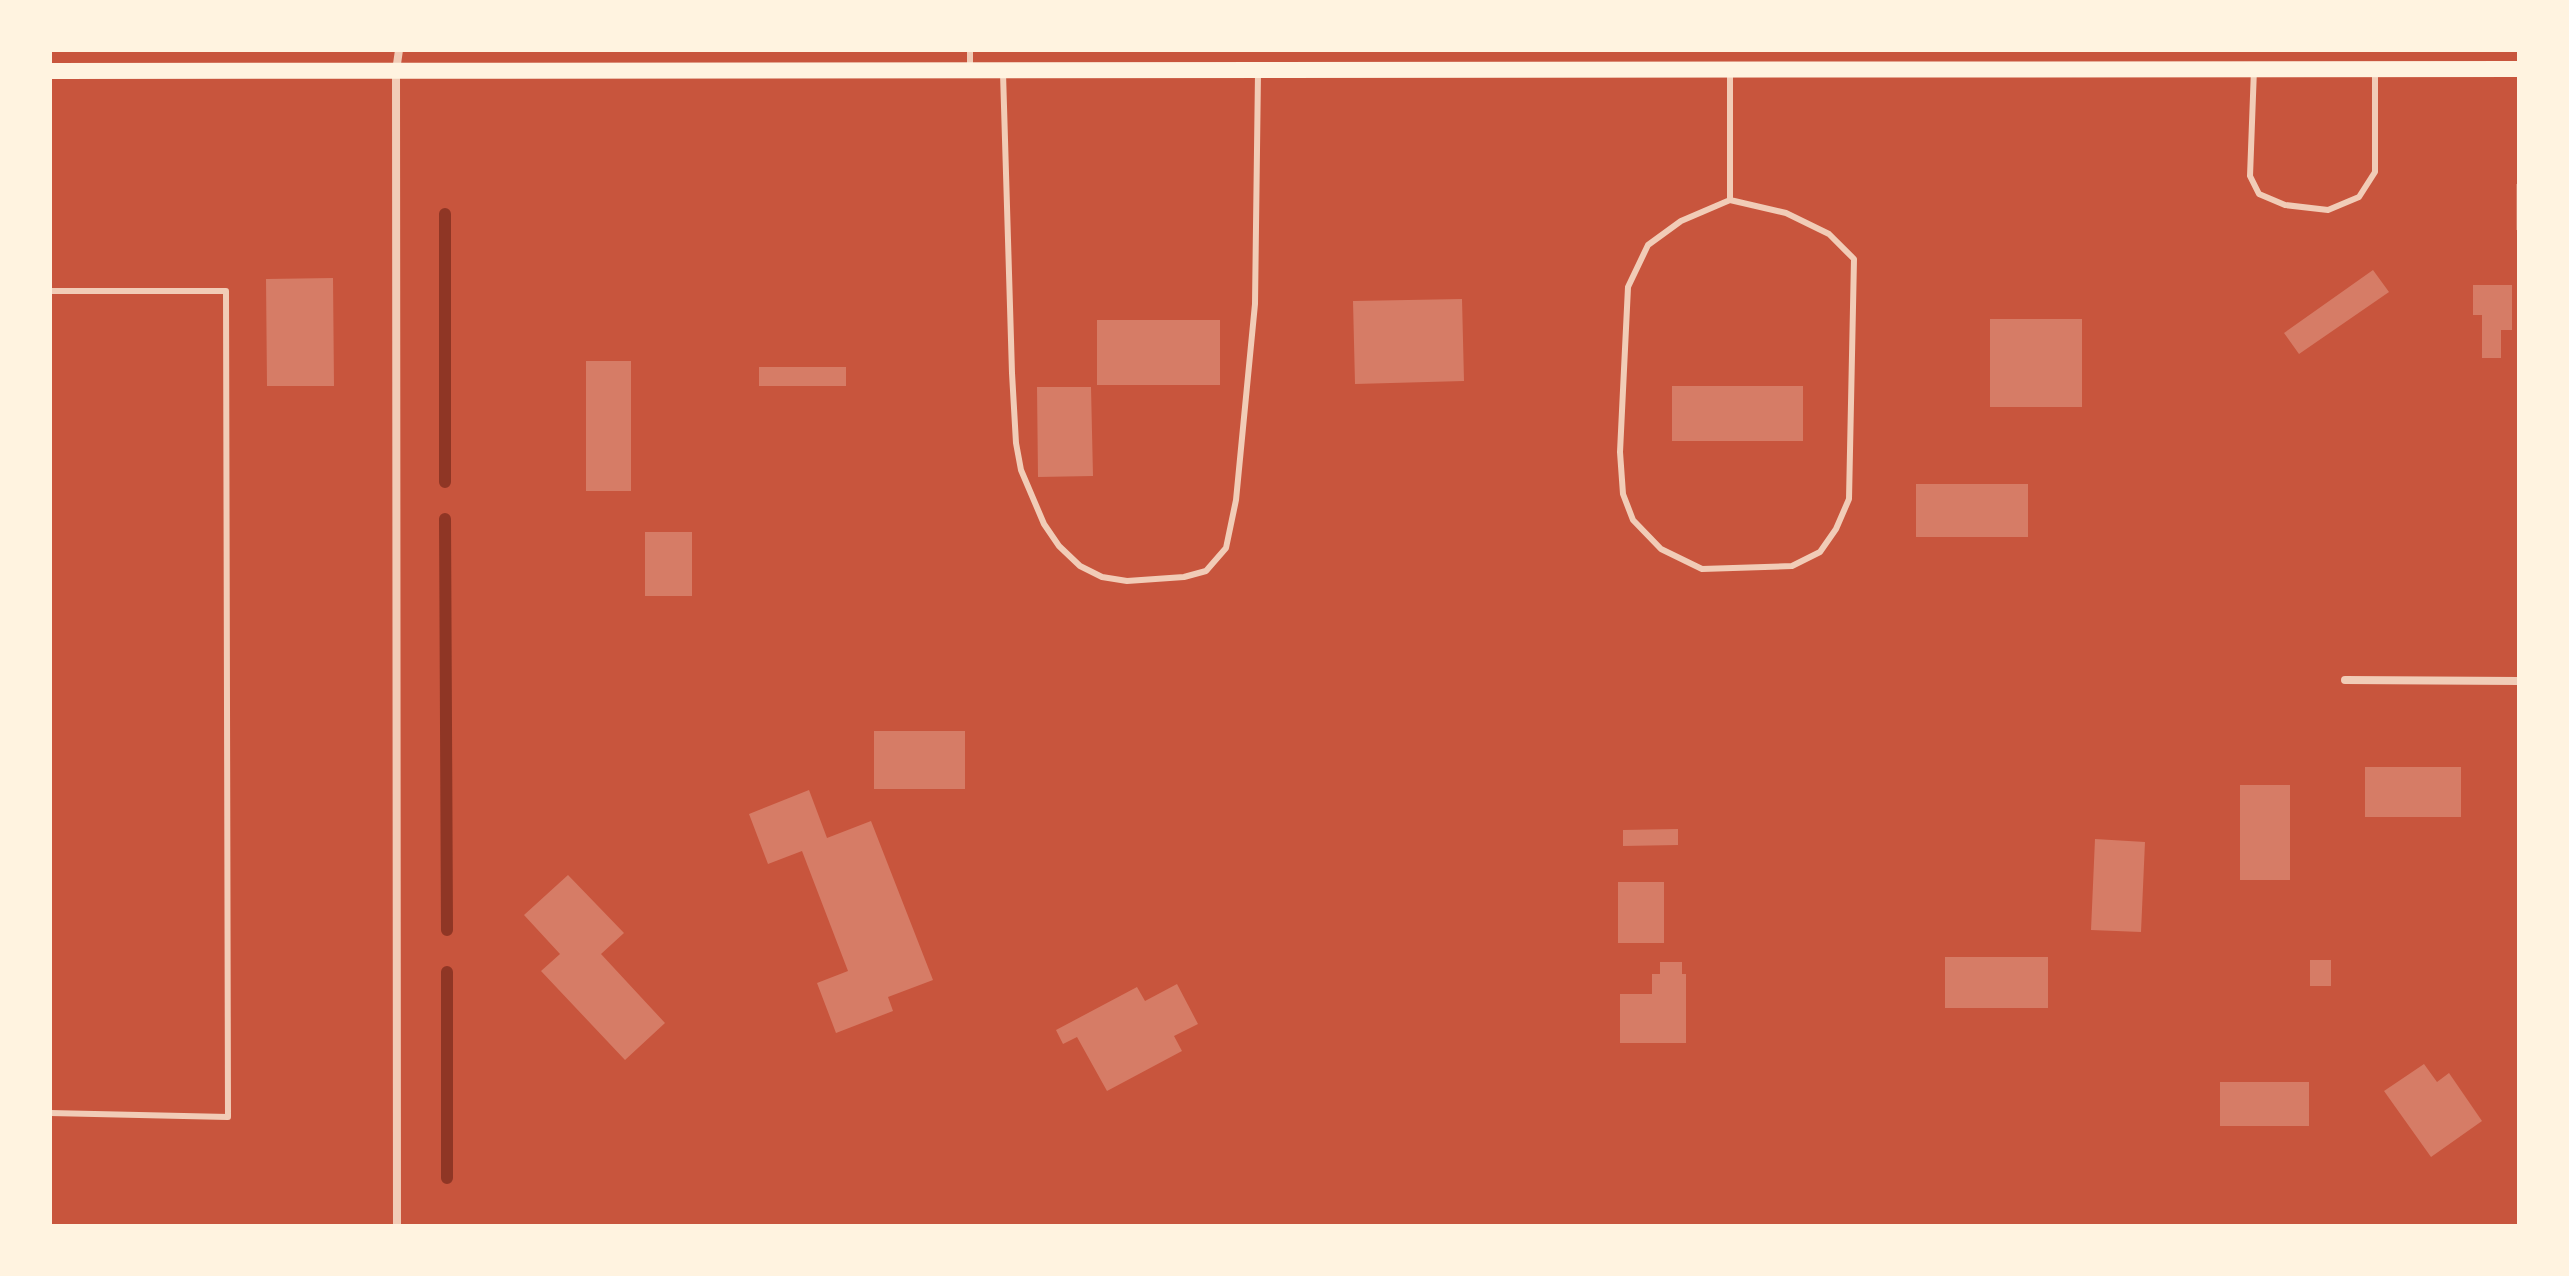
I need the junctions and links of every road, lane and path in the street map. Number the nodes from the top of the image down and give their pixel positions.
1 (399, 50) edge
2 (970, 50) edge
3 (1730, 69) junction
4 (2254, 69) junction
5 (2375, 69) junction
6 (2519, 69) edge
7 (970, 70) junction
8 (1003, 70) junction
9 (1258, 70) junction
10 (50, 71) edge
11 (396, 71) junction
12 (1730, 200) junction
13 (50, 291) edge
14 (2345, 680) dead end
15 (2519, 681) edge
16 (50, 1113) edge
17 (397, 1226) edge

1 - 11 street
2 - 7 lane
3 - 4 main road
3 - 9 main road
3 - 12 lane
4 - 5 main road
4 - 5 lane
5 - 6 main road
7 - 8 main road
7 - 11 main road
8 - 9 main road
8 - 9 lane
10 - 11 main road
11 - 17 street
12 - 12 lane
13 - 16 lane
14 - 15 street

